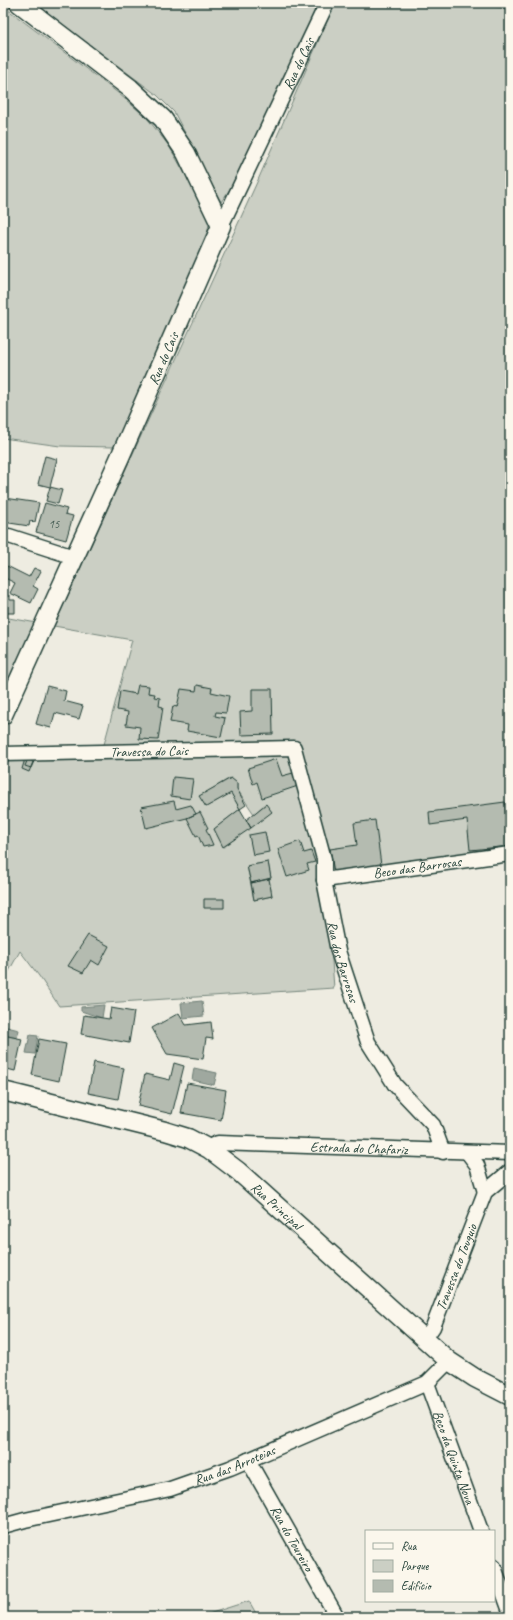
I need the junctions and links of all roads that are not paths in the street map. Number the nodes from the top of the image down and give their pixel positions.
1 (19, 3) edge
2 (327, 3) edge
3 (222, 226) junction
4 (3, 536) edge
5 (74, 557) junction
6 (3, 715) edge
7 (294, 748) joint
8 (3, 754) edge
9 (510, 854) edge
10 (324, 880) junction
11 (3, 1091) edge
12 (209, 1149) junction
13 (443, 1152) junction
14 (468, 1153) junction
15 (510, 1153) edge
16 (510, 1171) edge
17 (485, 1192) junction
18 (424, 1340) junction
19 (449, 1361) junction
20 (427, 1383) junction
21 (510, 1396) edge
22 (248, 1460) junction
23 (3, 1526) edge
24 (481, 1530) edge
25 (495, 1570) edge
26 (510, 1611) edge
27 (337, 1617) edge

1 - 3 street
2 - 3 street, Rua do Cais
3 - 5 street, Rua do Cais
4 - 5 street
5 - 6 street, Rua do Cais
7 - 8 street, Travessa do Cais
7 - 10 street, Rua dos Barrosas
9 - 10 street, Beco das Barrosas
10 - 13 street, Rua dos Barrosas
11 - 12 street, Rua Principal
12 - 13 street, Estrada do Chafariz
12 - 18 street, Rua Principal
13 - 14 street, Estrada do Chafariz
14 - 15 street, Estrada do Chafariz
14 - 17 street
16 - 17 street, Travessa do Touguio
17 - 18 street, Travessa do Touguio
18 - 19 street, Rua Principal
19 - 20 street, Rua das Arroteias
19 - 21 street, Rua Principal
20 - 22 street, Rua das Arroteias
20 - 24 street, Beco da Quinta Nova
22 - 23 street, Rua das Arroteias
22 - 27 street, Rua do Toureiro
25 - 26 street

